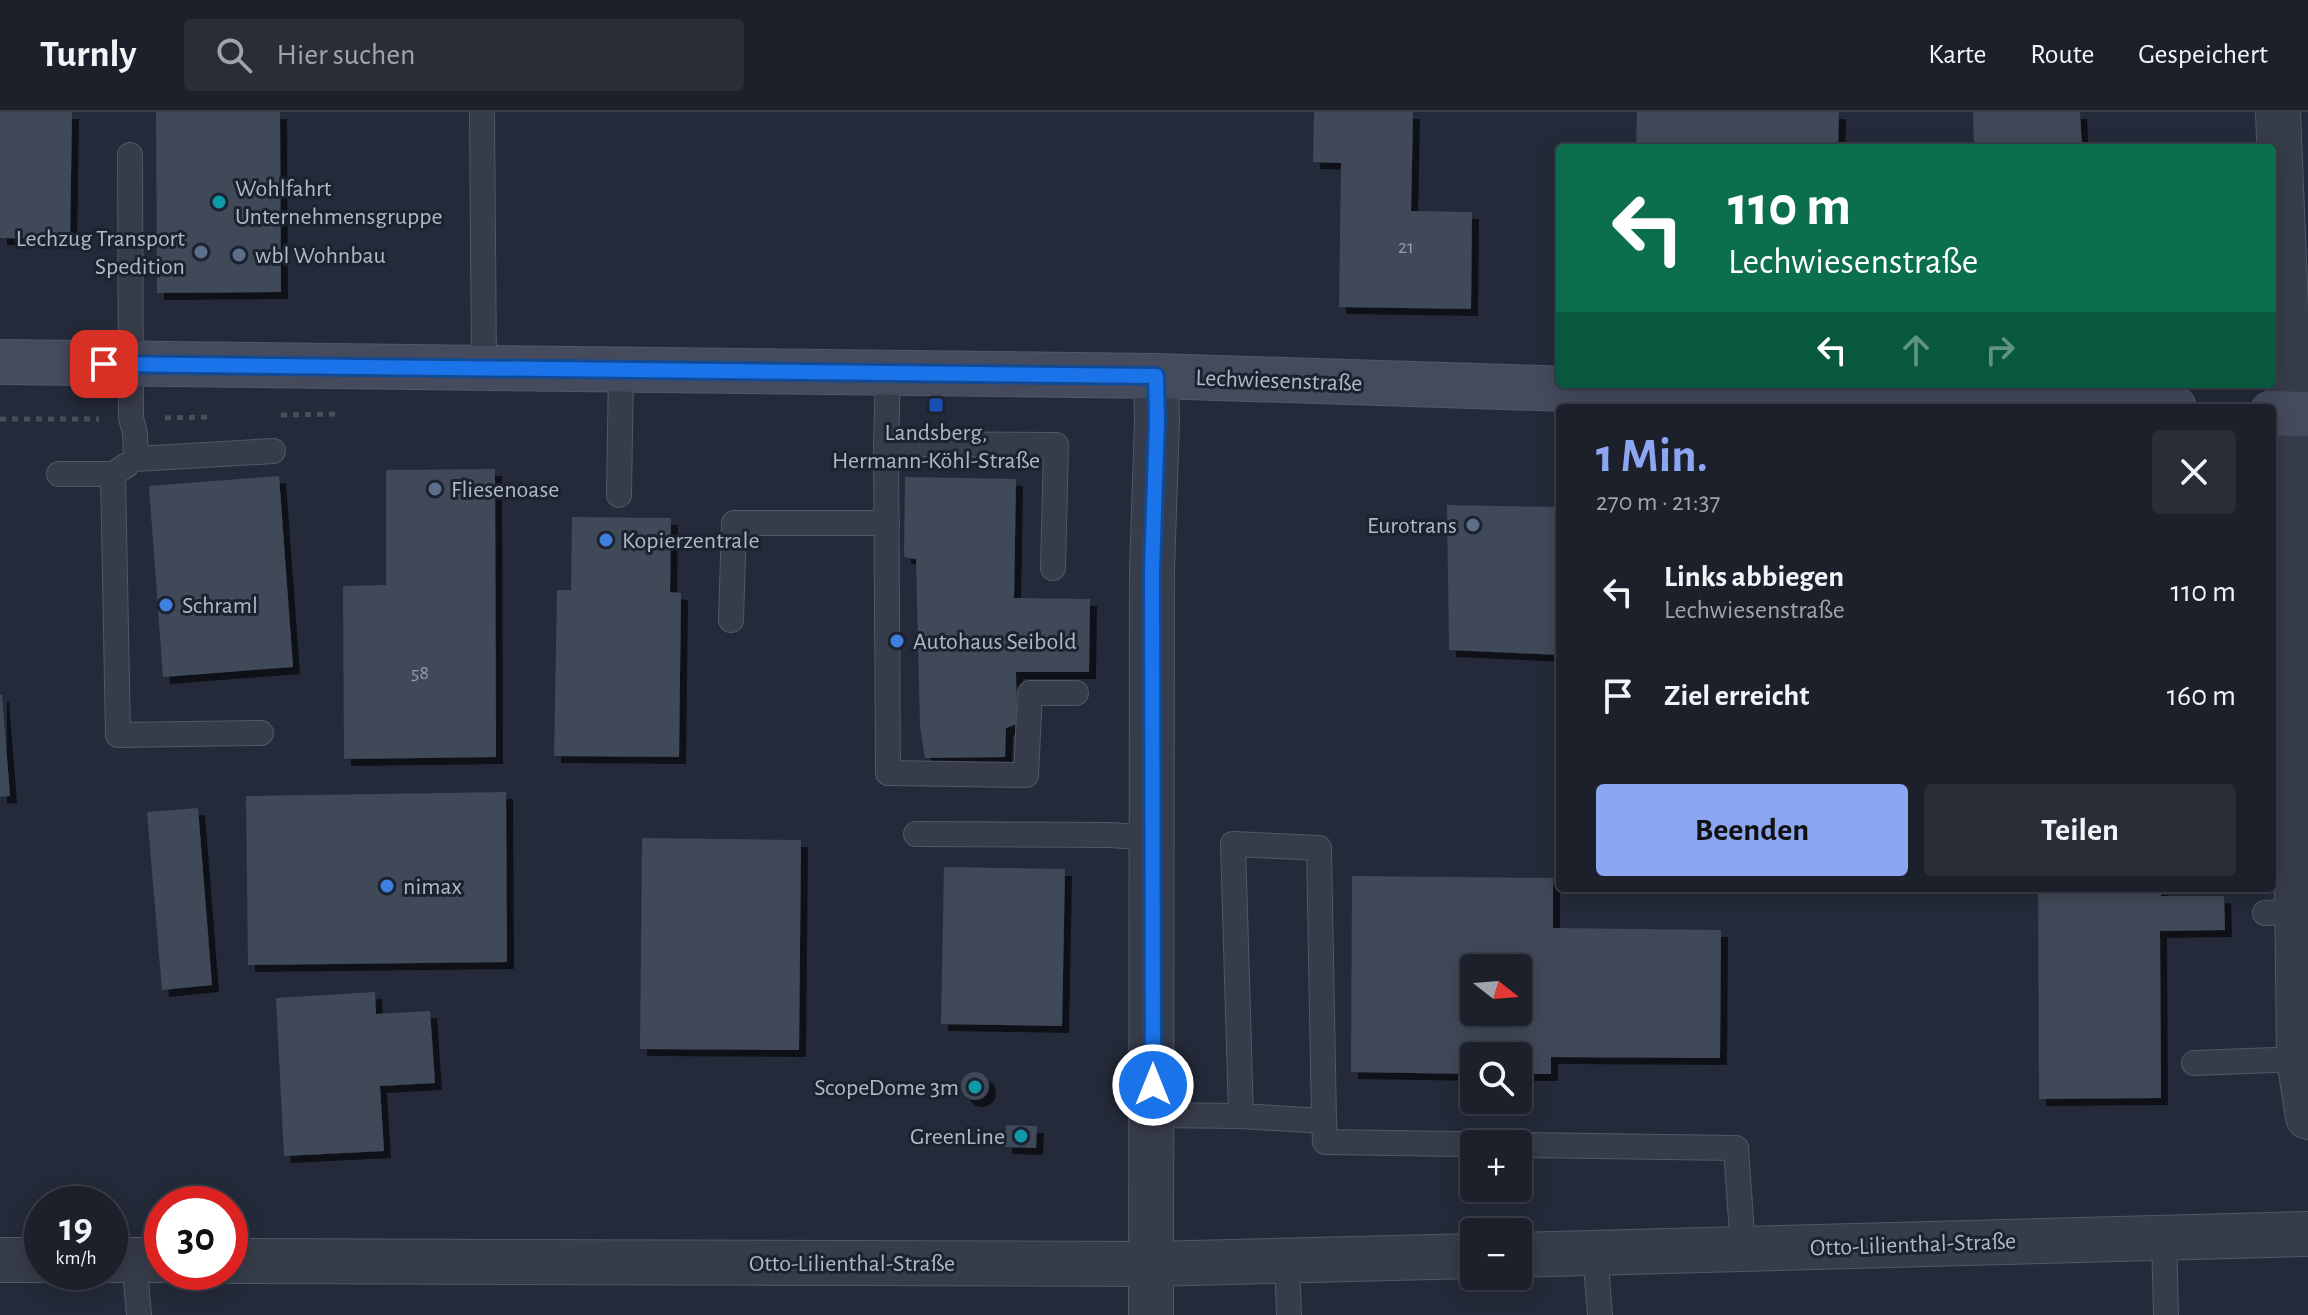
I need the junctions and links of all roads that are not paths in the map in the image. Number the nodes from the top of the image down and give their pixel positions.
1 (482, 112) edge
2 (2278, 112) edge
3 (130, 155) dead end
4 (0, 362) edge
5 (130, 364) junction
6 (484, 368) junction
7 (621, 369) junction
8 (888, 373) junction
9 (1156, 376) junction
10 (2036, 404) edge
11 (2290, 414) edge
12 (886, 444) junction
13 (273, 451) dead end
14 (136, 459) junction
15 (59, 474) dead end
16 (113, 474) junction
17 (619, 495) dead end
18 (887, 523) junction
19 (1053, 568) dead end
20 (731, 620) dead end
21 (1076, 693) dead end
22 (261, 733) dead end
23 (916, 834) dead end
24 (1152, 838) junction
25 (2299, 1059) junction
26 (2194, 1063) dead end
27 (1153, 1115) junction
28 (1241, 1116) junction
29 (2308, 1117) edge
30 (1324, 1121) junction
31 (2308, 1234) edge
32 (2164, 1237) junction
33 (1743, 1249) junction
34 (1595, 1253) junction
35 (1532, 1255) edge
36 (1460, 1256) edge
37 (0, 1260) edge
38 (24, 1260) edge
39 (135, 1260) edge
40 (248, 1261) edge
41 (1287, 1261) junction
42 (1150, 1264) junction
43 (139, 1315) edge
44 (1151, 1315) edge
45 (1289, 1315) edge
46 (1600, 1315) edge
47 (2166, 1315) edge

1 - 6 lane
2 - 11 street
3 - 5 lane
4 - 5 street, Lechwiesenstraße
5 - 6 street, Lechwiesenstraße
5 - 14 lane
6 - 7 street, Lechwiesenstraße
7 - 8 street, Lechwiesenstraße
7 - 17 lane
8 - 9 street, Lechwiesenstraße
8 - 12 lane
9 - 10 street, Lechwiesenstraße
9 - 24 street
11 - 25 street
12 - 18 lane
12 - 19 lane
13 - 14 lane
14 - 16 lane
15 - 16 lane
16 - 22 lane
18 - 20 lane
18 - 21 lane
23 - 24 lane
24 - 27 street
25 - 26 lane
25 - 29 street
27 - 28 lane
27 - 42 street
28 - 30 lane
28 - 30 lane
30 - 33 lane
31 - 32 street, Otto-Lilienthal-Straße
32 - 33 street, Otto-Lilienthal-Straße
32 - 47 lane
33 - 34 street, Otto-Lilienthal-Straße
34 - 35 street, Otto-Lilienthal-Straße
34 - 46 lane
36 - 41 street, Otto-Lilienthal-Straße
37 - 38 street
39 - 43 lane
40 - 42 street, Otto-Lilienthal-Straße
41 - 42 street, Otto-Lilienthal-Straße
41 - 45 lane
42 - 44 street

